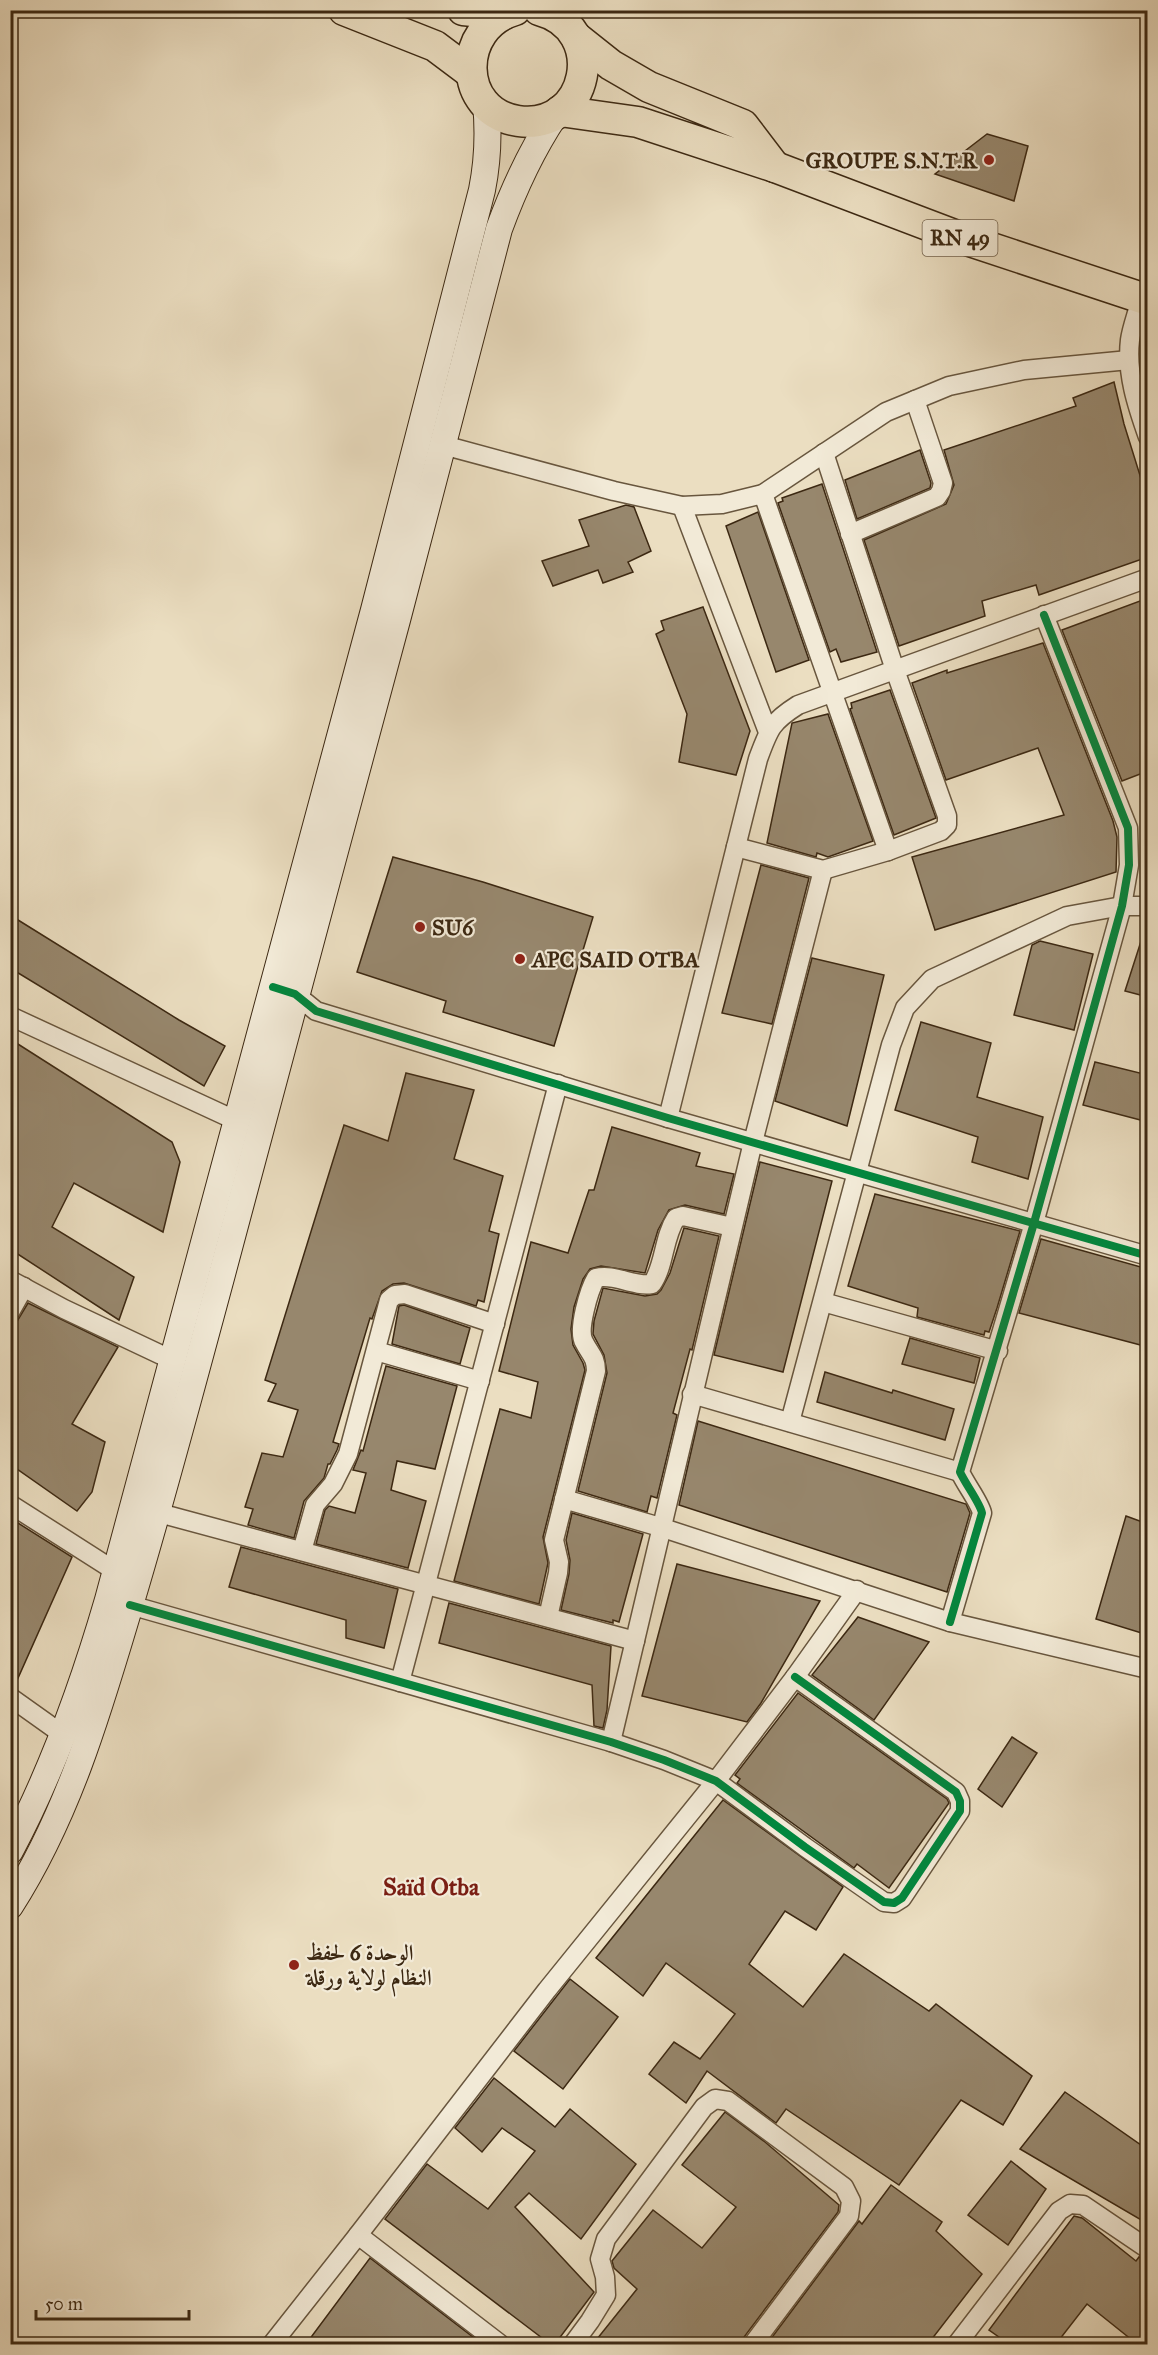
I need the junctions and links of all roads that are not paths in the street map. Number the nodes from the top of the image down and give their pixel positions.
1 (344, 10) edge
2 (463, 10) edge
3 (539, 10) edge
4 (508, 12) edge
5 (575, 27) edge
6 (471, 73) junction
7 (486, 103) junction
8 (557, 113) junction
9 (775, 167) junction
10 (1144, 299) edge
11 (1129, 360) junction
12 (915, 400) junction
13 (1148, 437) edge
14 (443, 445) junction
15 (824, 453) junction
16 (763, 494) junction
17 (682, 506) junction
18 (850, 534) junction
19 (1148, 578) edge
20 (1044, 615) junction
21 (895, 670) junction
22 (834, 692) junction
23 (768, 732) junction
24 (736, 847) junction
25 (888, 851) junction
26 (822, 870) junction
27 (1122, 906) junction
28 (1148, 906) edge
29 (281, 1001) junction
30 (10, 1016) edge
31 (558, 1084) junction
32 (668, 1118) junction
33 (237, 1121) junction
34 (753, 1142) junction
35 (858, 1172) junction
36 (1034, 1223) junction
37 (732, 1227) junction
38 (1148, 1256) edge
39 (17, 1283) edge
40 (823, 1302) junction
41 (10, 1312) edge
42 (495, 1324) junction
43 (376, 1351) junction
44 (998, 1351) junction
45 (172, 1360) junction
46 (480, 1381) junction
47 (692, 1394) junction
48 (790, 1422) junction
49 (960, 1472) junction
50 (564, 1499) junction
51 (10, 1504) edge
52 (159, 1513) junction
53 (660, 1527) junction
54 (302, 1551) junction
55 (115, 1571) junction
56 (426, 1585) junction
57 (857, 1590) junction
58 (130, 1605) junction
59 (548, 1617) junction
60 (950, 1622) junction
61 (635, 1641) junction
62 (1148, 1669) edge
63 (795, 1677) junction
64 (400, 1682) junction
65 (10, 1697) edge
66 (62, 1734) junction
67 (611, 1743) junction
68 (716, 1780) junction
69 (10, 1851) edge
70 (10, 1906) edge
71 (358, 2235) junction
72 (1148, 2248) edge
73 (272, 2344) edge
74 (500, 2344) edge
75 (573, 2344) edge
76 (753, 2344) edge
77 (957, 2344) edge

1 - 6 highway
2 - 4 highway
3 - 5 highway
4 - 6 highway
5 - 8 highway
5 - 9 highway
6 - 7 highway
7 - 8 highway
7 - 29 main road
8 - 9 highway, RN 49
8 - 14 main road
9 - 10 highway, RN 49
10 - 11 street
11 - 12 street
11 - 13 street
12 - 15 street
12 - 18 street
14 - 17 street
14 - 29 main road
15 - 16 street
15 - 18 street
16 - 17 street
16 - 22 street
17 - 23 street
18 - 21 street
19 - 20 street
20 - 21 street
20 - 27 street
21 - 22 street
21 - 25 street
22 - 23 street
22 - 25 street
23 - 24 street
24 - 26 street
24 - 32 street
25 - 26 street
26 - 34 street
27 - 28 street
27 - 35 street
27 - 36 street
29 - 31 street
29 - 33 main road
29 - 52 main road
30 - 33 street
31 - 32 street
31 - 42 street
32 - 34 street
33 - 45 main road
34 - 35 street
34 - 37 street
35 - 36 street
35 - 40 street
36 - 38 street
36 - 44 street
37 - 47 street
37 - 50 street
39 - 41 street
39 - 45 street
40 - 44 street
40 - 48 street
42 - 43 street
42 - 46 street
43 - 46 street
43 - 54 street
44 - 49 street
45 - 55 main road
46 - 56 street
47 - 48 street
47 - 53 street
48 - 49 street
49 - 60 street
50 - 53 street
50 - 59 street
51 - 55 street
52 - 54 street
52 - 58 main road
53 - 57 street
53 - 61 street
54 - 56 street
55 - 66 main road
56 - 59 street
56 - 64 street
57 - 60 street
57 - 63 street
58 - 64 street
58 - 70 main road
59 - 61 street
60 - 62 street
61 - 67 street
63 - 68 street
63 - 68 street
64 - 67 street
65 - 66 street
66 - 69 main road
67 - 68 street
68 - 71 street
71 - 73 street
71 - 74 street
72 - 77 street
75 - 76 street

